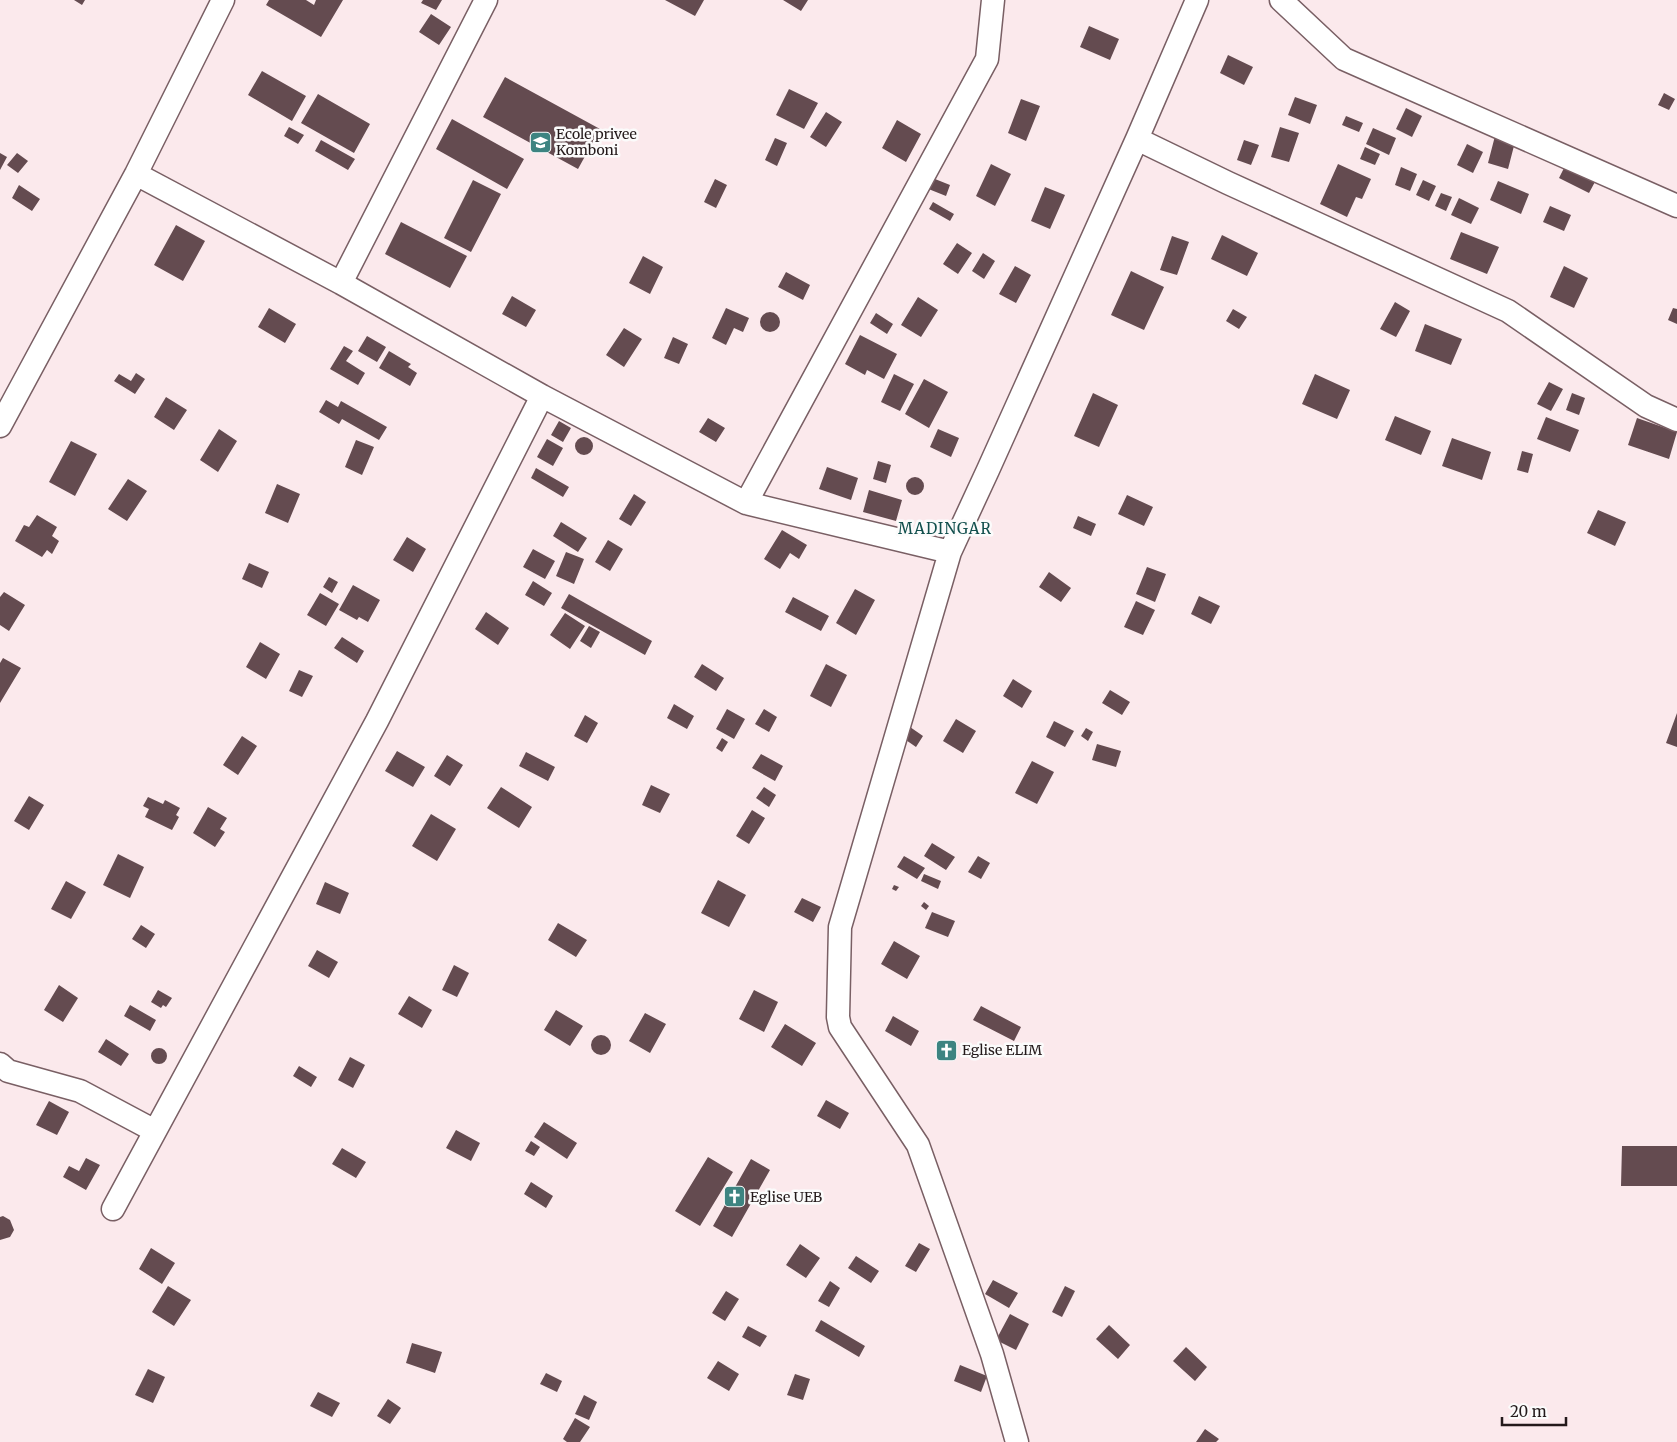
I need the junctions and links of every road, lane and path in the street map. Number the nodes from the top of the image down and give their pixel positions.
1 (223, 0) edge
2 (486, 0) edge
3 (994, 0) edge
4 (1197, 0) edge
5 (1281, 0) edge
6 (1137, 139) junction
7 (136, 174) junction
8 (1677, 206) edge
9 (341, 283) junction
10 (542, 396) junction
11 (1677, 420) edge
12 (0, 426) edge
13 (746, 502) junction
14 (950, 552) junction
15 (0, 1064) edge
16 (155, 1131) junction
17 (113, 1209) dead end
18 (1017, 1442) edge

1 - 7 street
2 - 9 street
3 - 13 street
4 - 6 street
5 - 8 street
6 - 11 street
6 - 14 street
7 - 9 street
7 - 12 street
9 - 10 street
10 - 13 street
10 - 16 street
13 - 14 street
14 - 18 street
15 - 16 street
16 - 17 street

